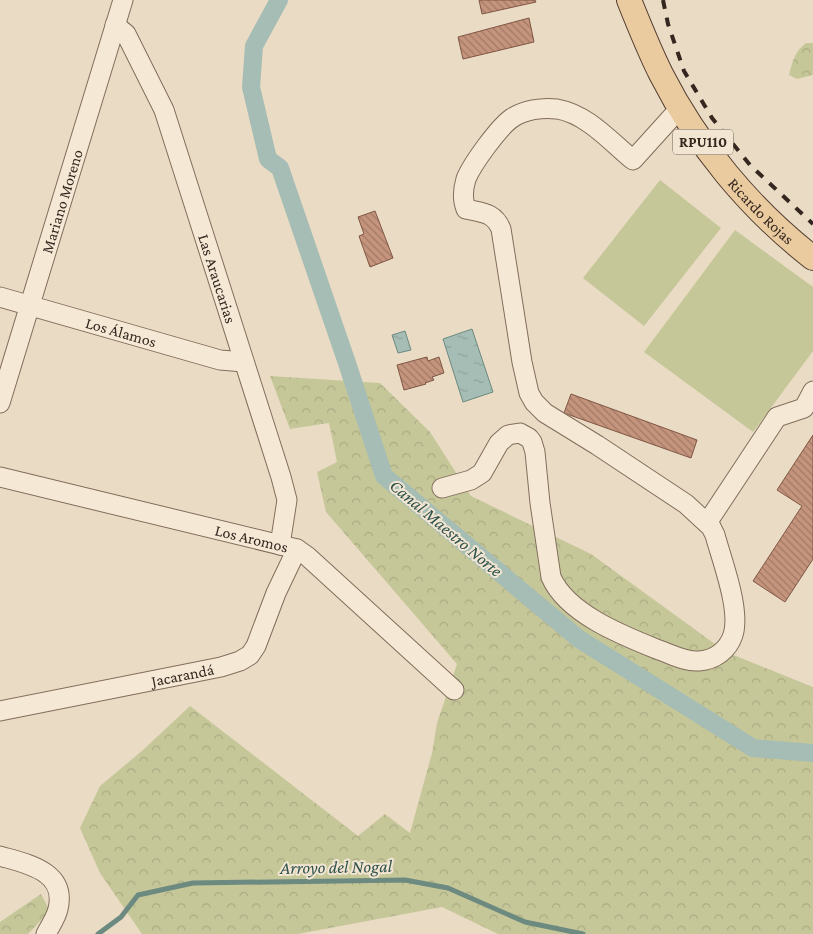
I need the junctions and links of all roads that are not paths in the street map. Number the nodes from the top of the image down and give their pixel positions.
1 (123, 0) edge
2 (629, 0) edge
3 (115, 25) junction
4 (680, 108) junction
5 (813, 258) edge
6 (0, 296) edge
7 (30, 306) junction
8 (244, 362) junction
9 (812, 395) edge
10 (0, 403) edge
11 (0, 477) edge
12 (442, 488) dead end
13 (707, 523) junction
14 (289, 547) junction
15 (454, 690) dead end
16 (0, 711) edge
17 (0, 856) edge
18 (46, 934) edge

1 - 3 street, Mariano Moreno
2 - 4 main road, Ricardo Rojas / RPU110
3 - 7 street, Mariano Moreno
3 - 8 street, Las Araucarias
4 - 5 main road, Ricardo Rojas / RPU110
4 - 13 street
6 - 7 street, Los Álamos
7 - 8 street, Los Álamos
7 - 10 street, Mariano Moreno
8 - 14 street, Las Araucarias
9 - 13 street
11 - 14 street, Los Aromos
12 - 13 street
14 - 15 street, Los Aromos
14 - 16 street, Jacarandá
17 - 18 street

